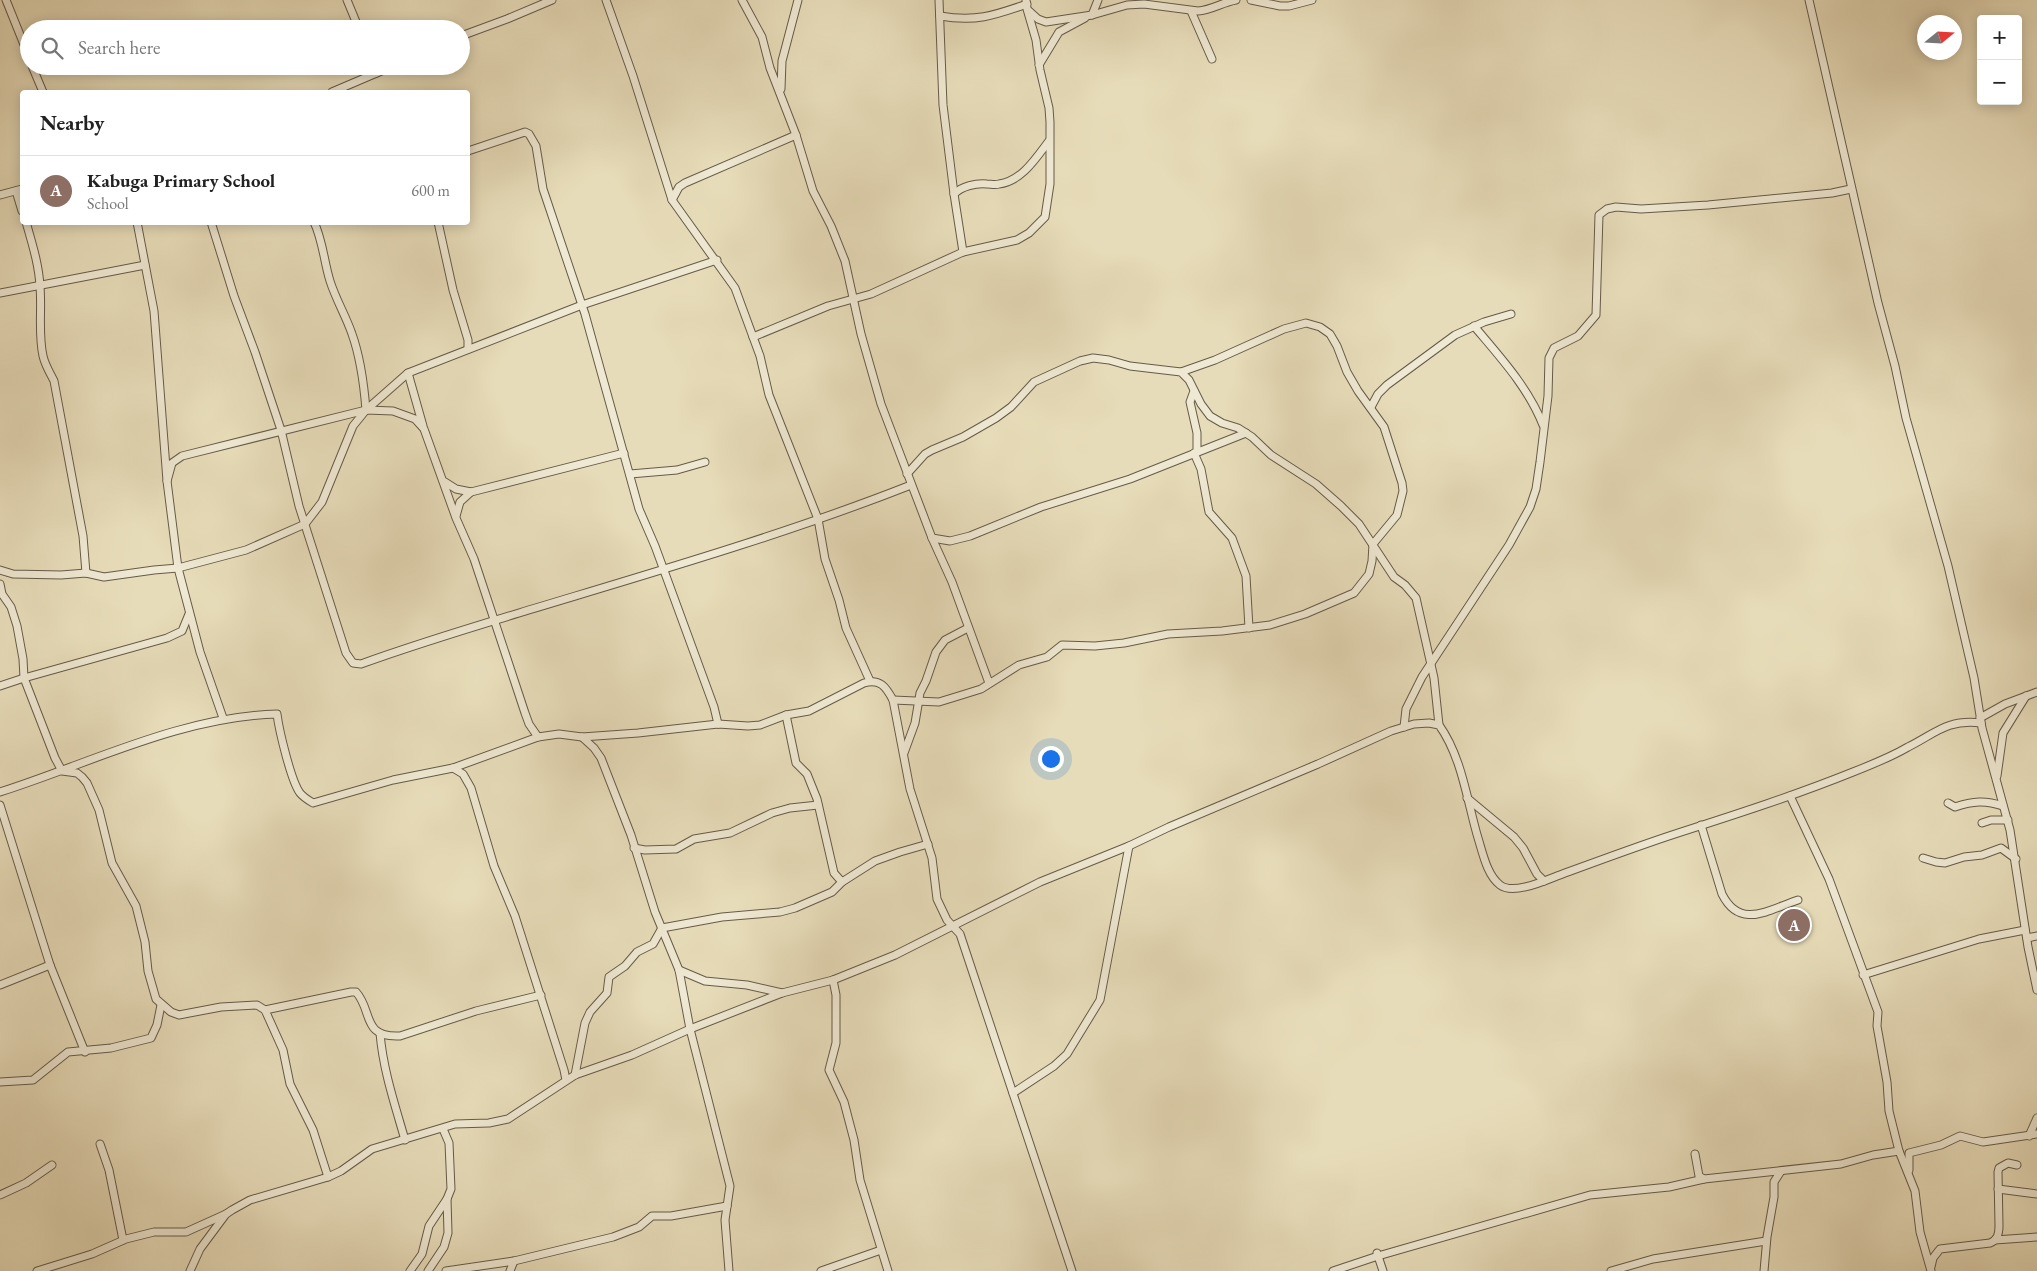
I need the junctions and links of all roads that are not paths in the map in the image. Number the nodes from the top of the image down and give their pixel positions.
1 (6, 0) edge
2 (348, 0) edge
3 (552, 0) edge
4 (606, 0) edge
5 (742, 0) edge
6 (798, 0) edge
7 (939, 0) edge
8 (1098, 0) edge
9 (1236, 0) edge
10 (1251, 0) edge
11 (1312, 0) edge
12 (1809, 0) edge
13 (1027, 4) edge
14 (1191, 11) junction
15 (1091, 15) junction
16 (940, 16) junction
17 (356, 20) edge
18 (470, 33) edge
19 (20, 35) edge
20 (1212, 59) dead end
21 (1039, 65) junction
22 (36, 75) edge
23 (366, 75) edge
24 (42, 90) edge
25 (336, 90) edge
26 (781, 95) junction
27 (796, 135) junction
28 (1050, 141) junction
29 (470, 150) edge
30 (1851, 189) junction
31 (19, 190) edge
32 (954, 194) junction
33 (0, 195) edge
34 (672, 200) junction
35 (27, 225) edge
36 (138, 225) edge
37 (212, 225) edge
38 (315, 225) edge
39 (439, 225) edge
40 (963, 252) junction
41 (717, 260) junction
42 (145, 265) junction
43 (40, 285) junction
44 (0, 293) edge
45 (854, 298) junction
46 (582, 305) junction
47 (1511, 314) dead end
48 (1474, 326) junction
49 (753, 337) junction
50 (468, 349) junction
51 (1181, 372) junction
52 (408, 373) junction
53 (1194, 391) junction
54 (1371, 407) junction
55 (366, 410) junction
56 (1543, 426) junction
57 (424, 429) junction
58 (281, 430) junction
59 (1246, 433) junction
60 (624, 453) junction
61 (1195, 453) junction
62 (705, 462) dead end
63 (630, 474) junction
64 (907, 474) junction
65 (167, 481) junction
66 (444, 482) junction
67 (911, 485) junction
68 (471, 492) junction
69 (456, 518) junction
70 (818, 519) junction
71 (305, 524) junction
72 (932, 538) junction
73 (1373, 544) junction
74 (178, 568) junction
75 (663, 569) junction
76 (0, 570) edge
77 (86, 573) junction
78 (0, 584) edge
79 (189, 614) junction
80 (494, 621) junction
81 (968, 628) junction
82 (1249, 628) junction
83 (1430, 664) junction
84 (24, 678) junction
85 (870, 682) junction
86 (989, 683) junction
87 (0, 686) edge
88 (2037, 692) edge
89 (2026, 696) junction
90 (893, 700) junction
91 (918, 700) junction
92 (786, 715) junction
93 (223, 718) junction
94 (1981, 721) junction
95 (718, 724) junction
96 (1439, 725) junction
97 (1404, 727) junction
98 (538, 737) junction
99 (582, 737) junction
100 (903, 754) junction
101 (454, 768) junction
102 (62, 770) junction
103 (1996, 783) junction
104 (0, 792) edge
105 (1790, 796) junction
106 (1467, 798) junction
107 (1948, 803) dead end
108 (0, 805) edge
109 (818, 805) junction
110 (2003, 806) junction
111 (2008, 820) junction
112 (1982, 823) dead end
113 (1701, 825) junction
114 (928, 844) junction
115 (1129, 846) junction
116 (634, 848) junction
117 (1923, 858) dead end
118 (2016, 859) junction
119 (1544, 881) junction
120 (842, 882) junction
121 (1798, 900) dead end
122 (952, 926) junction
123 (662, 928) junction
124 (2026, 930) junction
125 (2037, 936) edge
126 (2027, 938) junction
127 (50, 964) junction
128 (679, 970) junction
129 (2035, 972) edge
130 (1863, 975) junction
131 (833, 980) junction
132 (0, 985) edge
133 (2037, 990) edge
134 (782, 993) junction
135 (541, 995) junction
136 (161, 1005) junction
137 (265, 1010) junction
138 (690, 1029) junction
139 (380, 1033) junction
140 (85, 1052) junction
141 (575, 1075) junction
142 (566, 1080) junction
143 (0, 1082) edge
144 (1013, 1093) junction
145 (2037, 1118) edge
146 (443, 1129) junction
147 (2037, 1134) edge
148 (2029, 1136) junction
149 (405, 1140) junction
150 (100, 1144) dead end
151 (1899, 1151) junction
152 (1695, 1154) dead end
153 (52, 1165) dead end
154 (2017, 1165) dead end
155 (1781, 1171) junction
156 (1909, 1174) junction
157 (328, 1177) junction
158 (1704, 1179) junction
159 (1998, 1189) junction
160 (2037, 1194) edge
161 (0, 1195) edge
162 (447, 1199) junction
163 (727, 1206) junction
164 (226, 1214) junction
165 (2037, 1237) edge
166 (123, 1240) junction
167 (1995, 1240) junction
168 (1766, 1241) junction
169 (881, 1250) junction
170 (1378, 1254) junction
171 (514, 1261) junction
172 (1931, 1270) edge
173 (37, 1271) edge
174 (190, 1271) edge
175 (410, 1271) edge
176 (428, 1271) edge
177 (446, 1271) edge
178 (510, 1271) edge
179 (729, 1271) edge
180 (821, 1271) edge
181 (888, 1271) edge
182 (1072, 1271) edge
183 (1333, 1271) edge
184 (1383, 1271) edge
185 (1611, 1271) edge
186 (1764, 1271) edge

1 - 19 street
2 - 17 street
3 - 18 street
4 - 34 street
5 - 26 street
6 - 26 street
7 - 16 street
8 - 15 street
9 - 14 street
10 - 11 street
12 - 30 street
13 - 15 street
13 - 16 street
13 - 21 street
14 - 15 street
14 - 20 street
15 - 21 street
16 - 32 street
21 - 28 street
22 - 24 street
23 - 25 street
26 - 27 street
27 - 34 street
27 - 45 street
28 - 32 street
28 - 40 street
29 - 46 street
30 - 56 street
30 - 94 street
31 - 33 street
32 - 40 street
34 - 41 street
35 - 43 street
36 - 42 street
37 - 58 street
38 - 55 street
39 - 50 street
40 - 45 street
41 - 46 street
41 - 49 street
42 - 43 street
42 - 65 street
43 - 44 street
43 - 77 street
45 - 49 street
45 - 64 street
46 - 50 street
46 - 60 street
47 - 48 street
48 - 54 street
48 - 56 street
49 - 70 street
50 - 52 street
51 - 53 street
51 - 54 street
51 - 64 street
52 - 55 street
52 - 57 street
53 - 59 street
53 - 61 street
54 - 73 street
55 - 57 street
55 - 58 street
55 - 71 street
56 - 83 street
57 - 66 street
58 - 65 street
58 - 71 street
59 - 61 street
59 - 73 street
60 - 63 street
60 - 68 street
61 - 72 street
61 - 82 street
62 - 63 street
63 - 75 street
64 - 67 street
65 - 74 street
66 - 68 street
66 - 69 street
67 - 70 street
67 - 72 street
68 - 69 street
69 - 80 street
70 - 75 street
70 - 85 street
71 - 74 street
71 - 80 street
72 - 81 street
73 - 82 street
73 - 83 street
74 - 77 street
74 - 79 street
75 - 80 street
75 - 95 street
76 - 77 street
78 - 84 street
79 - 84 street
79 - 93 street
80 - 98 street
81 - 86 street
81 - 91 street
82 - 86 street
83 - 96 street
83 - 97 street
84 - 87 street
84 - 102 street
85 - 90 street
85 - 92 street
86 - 91 street
88 - 89 street
89 - 94 street
89 - 103 street
90 - 91 street
90 - 100 street
91 - 100 street
92 - 95 street
92 - 109 street
93 - 101 street
93 - 102 street
94 - 103 street
94 - 105 street
95 - 99 street
96 - 97 street
96 - 106 street
97 - 115 street
98 - 99 street
98 - 101 street
99 - 116 street
100 - 114 street
101 - 135 street
102 - 104 street
102 - 136 street
103 - 110 street
105 - 113 street
105 - 130 street
106 - 119 street
106 - 119 street
107 - 110 street
108 - 127 street
109 - 116 street
109 - 120 street
110 - 111 street
111 - 112 street
111 - 118 street
113 - 119 street
113 - 121 street
114 - 120 street
114 - 122 street
115 - 122 street
115 - 144 street
116 - 123 street
117 - 118 street
118 - 124 street
120 - 123 street
122 - 131 street
122 - 144 street
123 - 128 street
123 - 141 street
124 - 126 street
124 - 130 street
125 - 126 street
126 - 129 street
127 - 132 street
127 - 140 street
128 - 134 street
128 - 138 street
129 - 133 street
130 - 151 street
131 - 134 street
131 - 169 street
134 - 138 street
135 - 139 street
135 - 142 street
136 - 137 street
136 - 140 street
137 - 139 street
137 - 157 street
138 - 141 street
138 - 163 street
139 - 149 street
140 - 143 street
141 - 142 street
142 - 146 street
144 - 182 street
145 - 148 street
146 - 149 street
146 - 162 street
147 - 148 street
148 - 156 street
149 - 157 street
150 - 166 street
151 - 155 street
151 - 156 street
152 - 158 street
153 - 161 street
154 - 159 street
155 - 158 street
155 - 168 street
156 - 172 street
157 - 164 street
158 - 170 street
159 - 160 street
159 - 167 street
162 - 175 street
162 - 176 street
163 - 171 street
163 - 179 street
164 - 166 street
164 - 174 street
165 - 167 street
166 - 173 street
167 - 172 street
168 - 185 street
168 - 186 street
169 - 180 street
169 - 181 street
170 - 183 street
170 - 184 street
171 - 177 street
171 - 178 street

